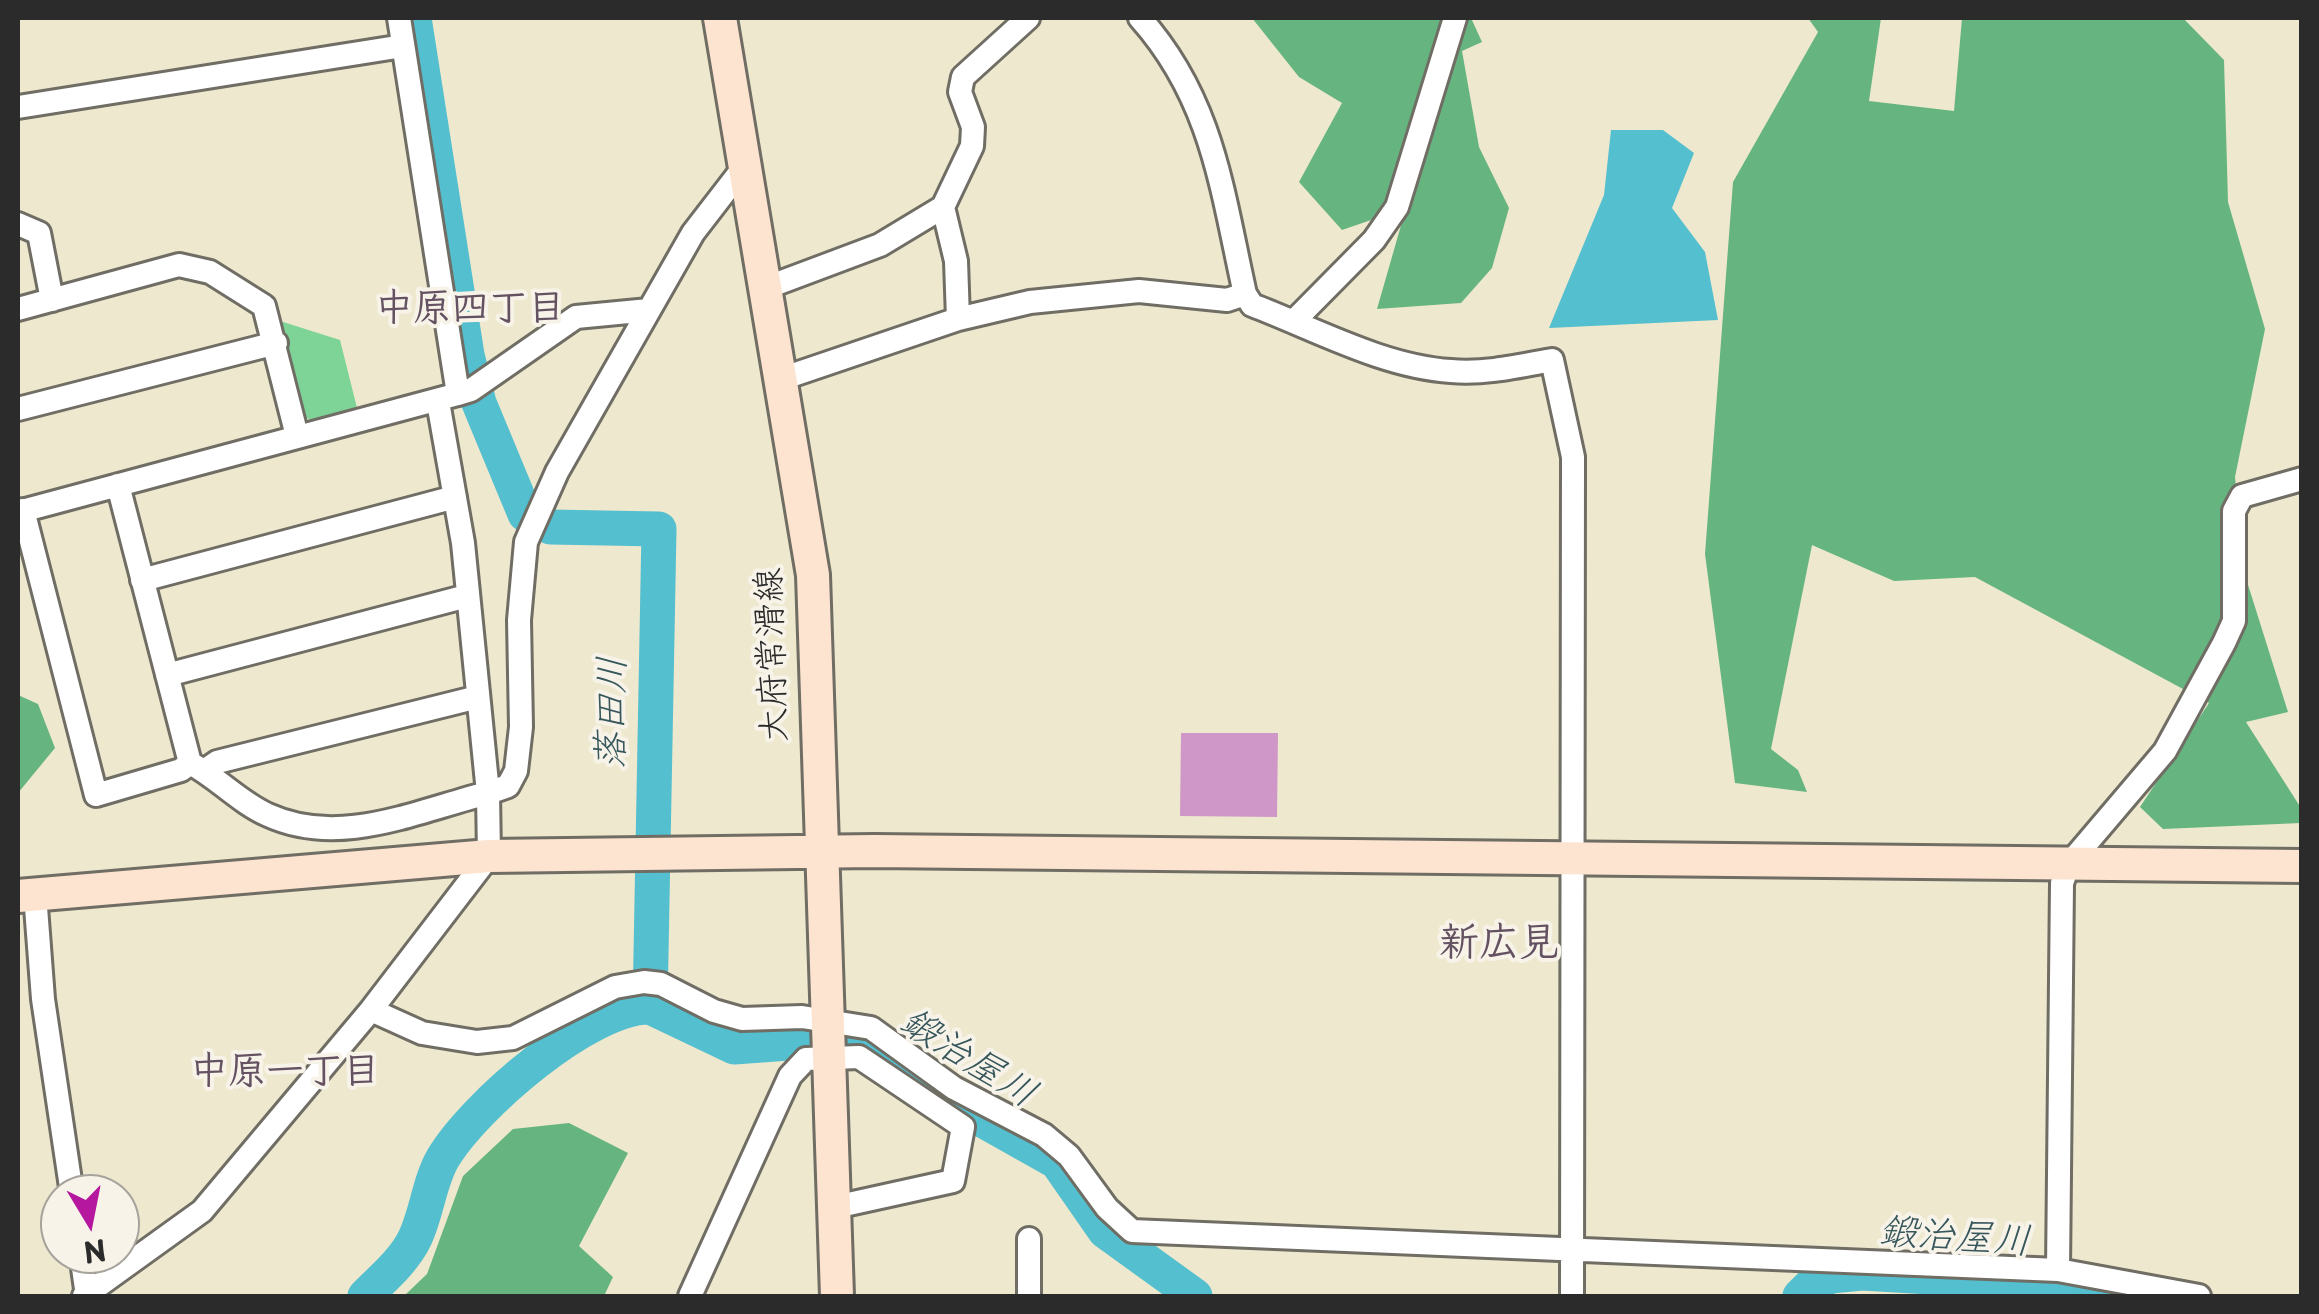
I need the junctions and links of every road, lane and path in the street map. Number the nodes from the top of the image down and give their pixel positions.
1 (399, 18) edge
2 (720, 18) edge
3 (1028, 18) edge
4 (1140, 18) edge
5 (1455, 18) edge
6 (403, 46) junction
7 (18, 107) edge
8 (748, 163) junction
9 (943, 207) junction
10 (18, 224) edge
11 (768, 286) junction
12 (1244, 294) junction
13 (52, 300) junction
14 (18, 309) edge
15 (649, 310) junction
16 (958, 319) junction
17 (1294, 321) junction
18 (276, 343) junction
19 (784, 378) junction
20 (448, 398) junction
21 (18, 409) edge
22 (297, 436) junction
23 (2302, 479) edge
24 (118, 485) junction
25 (455, 497) junction
26 (20, 511) edge
27 (142, 580) junction
28 (468, 596) junction
29 (167, 676) junction
30 (478, 697) junction
31 (197, 767) junction
32 (488, 793) junction
33 (819, 852) junction
34 (489, 856) junction
35 (1574, 861) junction
36 (2069, 864) junction
37 (2302, 866) edge
38 (26, 895) edge
39 (371, 1010) junction
40 (827, 1040) junction
41 (69, 1174) edge
42 (834, 1207) junction
43 (1029, 1239) dead end
44 (1572, 1249) junction
45 (2058, 1270) junction
46 (86, 1296) edge
47 (690, 1296) edge
48 (837, 1296) edge
49 (1029, 1296) edge
50 (1572, 1296) edge
51 (2199, 1296) edge

1 - 6 street
2 - 8 street, 大府常滑線
3 - 9 street
4 - 12 street
5 - 17 street
6 - 7 street
6 - 20 street
8 - 11 street, 大府常滑線
8 - 15 street
9 - 11 street
9 - 16 street
10 - 13 street
11 - 19 street, 大府常滑線
12 - 16 street
12 - 17 street
13 - 14 street
13 - 18 street
15 - 20 street
15 - 32 street
16 - 19 street
17 - 35 street
18 - 21 street
18 - 22 street
19 - 33 street, 大府常滑線
20 - 22 street
20 - 25 street
22 - 24 street
23 - 36 street
24 - 26 street
24 - 27 street
25 - 27 street
25 - 28 street
26 - 31 street
27 - 29 street
28 - 29 street
28 - 30 street
29 - 31 street
30 - 31 street
30 - 32 street
31 - 32 street
32 - 34 street
33 - 34 street
33 - 35 street
33 - 40 street, 大府常滑線
34 - 38 street
34 - 39 street
35 - 36 street
35 - 44 street
36 - 37 street
36 - 45 street
38 - 41 street
39 - 40 street
39 - 46 street
40 - 42 street, 大府常滑線
40 - 42 street
40 - 44 street
40 - 47 street
42 - 48 street, 大府常滑線
43 - 49 street
44 - 45 street
44 - 50 street
45 - 51 street

